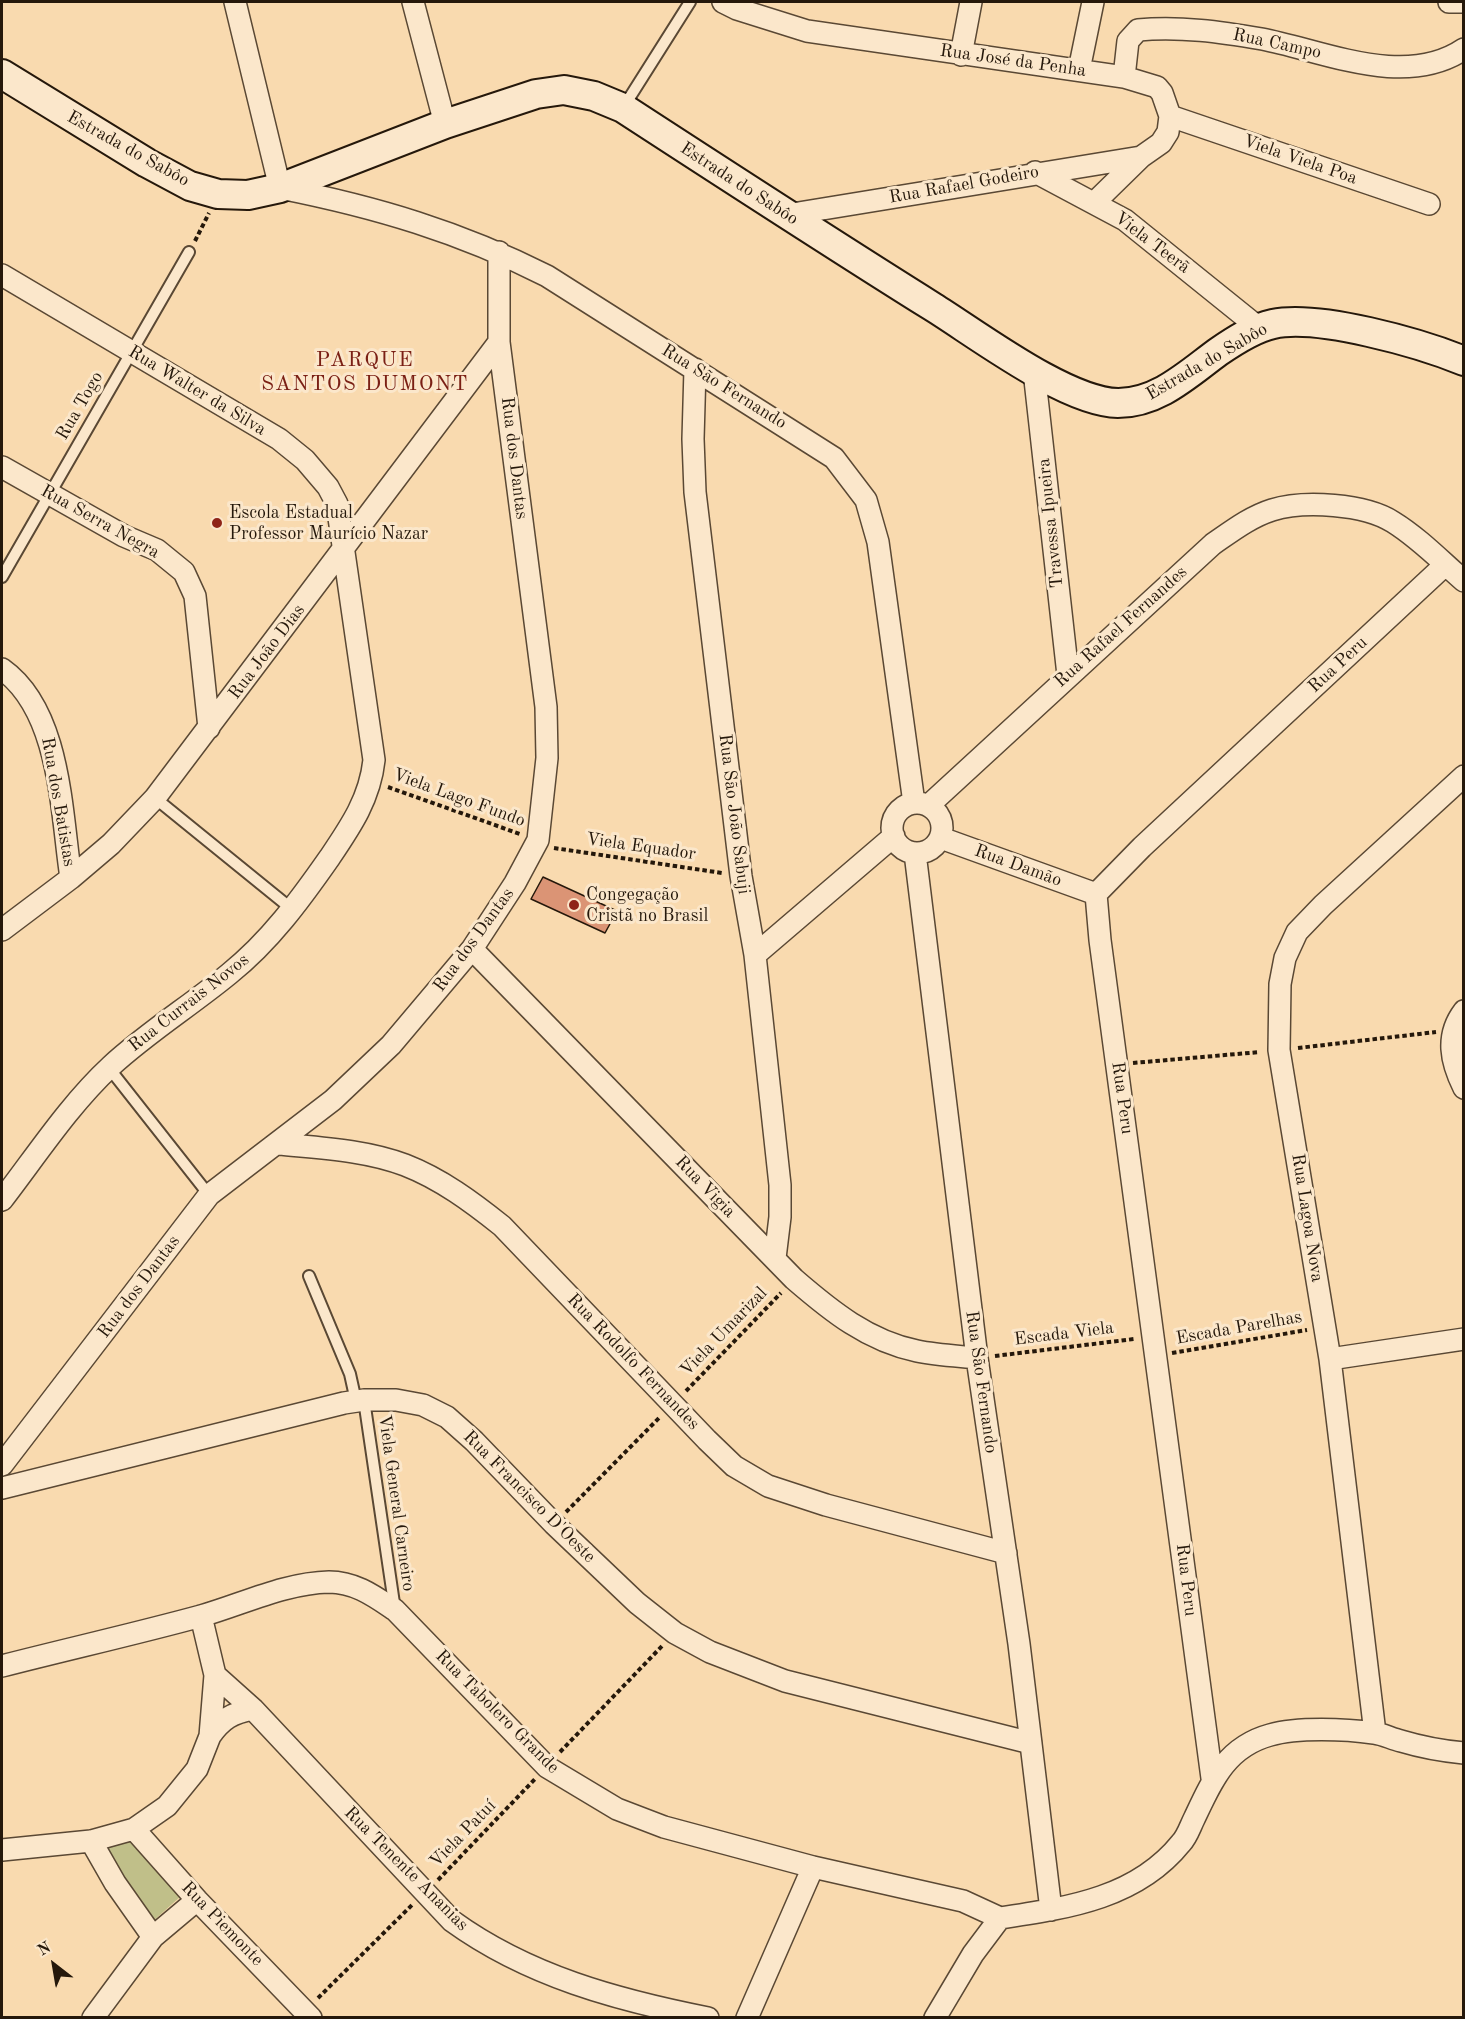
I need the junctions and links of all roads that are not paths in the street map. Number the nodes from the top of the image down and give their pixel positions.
1 (235, 2) edge
2 (413, 2) edge
3 (690, 2) edge
4 (723, 2) edge
5 (971, 2) edge
6 (1093, 2) edge
7 (1449, 2) edge
8 (1464, 2) edge
9 (1464, 49) edge
10 (961, 55) junction
11 (1079, 70) junction
12 (2, 74) edge
13 (1124, 76) junction
14 (623, 108) junction
15 (1170, 116) junction
16 (445, 124) junction
17 (1142, 157) junction
18 (1035, 172) junction
19 (280, 188) junction
20 (1095, 202) junction
21 (1429, 204) dead end
22 (786, 215) junction
23 (189, 252) road end
24 (499, 252) junction
25 (2, 275) edge
26 (1259, 328) junction
27 (499, 342) junction
28 (131, 351) junction
29 (1464, 361) edge
30 (695, 369) junction
31 (1034, 371) junction
32 (2, 467) edge
33 (48, 494) junction
34 (345, 548) junction
35 (1445, 565) junction
36 (2, 577) edge
37 (1464, 581) edge
38 (2, 669) edge
39 (1068, 675) junction
40 (209, 728) junction
41 (1464, 776) edge
42 (155, 798) junction
43 (922, 804) junction
44 (894, 836) junction
45 (941, 838) junction
46 (915, 853) junction
47 (71, 878) junction
48 (1096, 894) junction
49 (293, 910) junction
50 (2, 930) edge
51 (472, 949) junction
52 (755, 955) junction
53 (1464, 1011) edge
54 (109, 1068) junction
55 (1464, 1088) edge
56 (279, 1144) junction
57 (209, 1195) junction
58 (2, 1200) edge
59 (775, 1258) junction
60 (309, 1276) dead end
61 (1464, 1340) edge
62 (977, 1358) junction
63 (1330, 1359) junction
64 (360, 1400) junction
65 (2, 1465) edge
66 (2, 1488) edge
67 (1006, 1553) junction
68 (395, 1610) junction
69 (201, 1616) junction
70 (2, 1666) edge
71 (214, 1675) junction
72 (253, 1709) junction
73 (1375, 1733) junction
74 (210, 1736) junction
75 (1031, 1743) junction
76 (1464, 1753) edge
77 (1212, 1778) junction
78 (134, 1829) junction
79 (92, 1841) junction
80 (2, 1850) edge
81 (813, 1867) junction
82 (197, 1900) junction
83 (1051, 1910) junction
84 (1000, 1918) junction
85 (153, 1937) junction
86 (308, 2014) edge
87 (93, 2018) edge
88 (708, 2018) edge
89 (747, 2018) edge
90 (935, 2018) edge

1 - 19 street
2 - 16 street
3 - 14 lane
4 - 10 street, Rua José da Penha
5 - 10 street
6 - 11 street
7 - 8 street
9 - 13 street, Rua Campo
10 - 11 street, Rua José da Penha
11 - 13 street, Rua José da Penha
12 - 19 street, Estrada do Sabôo
13 - 15 street, Rua José da Penha
14 - 16 street, Estrada do Sabôo
14 - 22 street, Estrada do Sabôo
15 - 17 street
15 - 21 street, Viela Viela Poa
16 - 19 street, Estrada do Sabôo
17 - 18 street, Rua Rafael Godeiro
17 - 20 street
18 - 20 street, Viela Teerã
18 - 22 street, Rua Rafael Godeiro
19 - 24 street, Rua São Fernando
20 - 26 street, Viela Teerã
22 - 31 street, Estrada do Sabôo
23 - 28 lane, Rua Togo
24 - 27 street, Rua dos Dantas
24 - 30 street, Rua São Fernando
25 - 28 street, Rua Walter da Silva
26 - 29 street, Estrada do Sabôo
26 - 31 street, Estrada do Sabôo
27 - 34 street, Rua João Dias
27 - 51 street, Rua dos Dantas
28 - 33 lane, Rua Togo
28 - 34 street, Rua Walter da Silva
30 - 43 street, Rua São Fernando
30 - 52 street, Rua São João Sabuji
31 - 39 street, Travessa Ipueira
32 - 33 street, Rua Serra Negra
33 - 36 lane, Rua Togo
33 - 40 street, Rua Serra Negra
34 - 40 street, Rua João Dias
34 - 49 street, Rua Currais Novos
35 - 37 street, Rua Rafael Fernandes
35 - 39 street, Rua Rafael Fernandes
35 - 48 street, Rua Peru
38 - 47 street, Rua dos Batistas
39 - 43 street, Rua Rafael Fernandes
40 - 42 street, Rua João Dias
41 - 63 street, Rua Lagoa Nova
42 - 47 street, Rua João Dias
42 - 49 lane
43 - 44 street
43 - 45 street
44 - 46 street
44 - 52 street
45 - 46 street
45 - 48 street, Rua Damão
46 - 62 street, Rua São Fernando
47 - 50 street, Rua João Dias
48 - 77 street, Rua Peru
49 - 54 street, Rua Currais Novos
51 - 56 street, Rua dos Dantas
51 - 59 street, Rua Vigia
52 - 59 street, Rua São João Sabuji
53 - 55 street
54 - 57 lane
54 - 58 street, Rua Currais Novos
56 - 57 street, Rua dos Dantas
56 - 67 street, Rua Rodolfo Fernandes
57 - 65 street, Rua dos Dantas
59 - 62 street, Rua Vigia
60 - 64 lane, Viela General Carneiro
61 - 63 street
62 - 67 street, Rua São Fernando
63 - 73 street, Rua Lagoa Nova
64 - 66 street, Rua Francisco D'Oeste
64 - 68 lane, Viela General Carneiro
64 - 75 street, Rua Francisco D'Oeste
67 - 75 street, Rua São Fernando
68 - 69 street, Rua Tabolero Grande
68 - 81 street, Rua Tabolero Grande
69 - 70 street, Rua Tabolero Grande
69 - 71 street
71 - 72 street, Rua Tenente Ananias
71 - 74 street
72 - 74 street
72 - 88 street, Rua Tenente Ananias
73 - 76 street
73 - 77 street
74 - 78 street
75 - 83 street, Rua São Fernando
77 - 83 street
78 - 79 street
78 - 82 street, Rua Piemonte
79 - 80 street
79 - 85 street
81 - 84 street, Rua Tabolero Grande
81 - 89 street
82 - 85 street
82 - 86 street, Rua Piemonte
83 - 84 street
84 - 90 street
85 - 87 street

